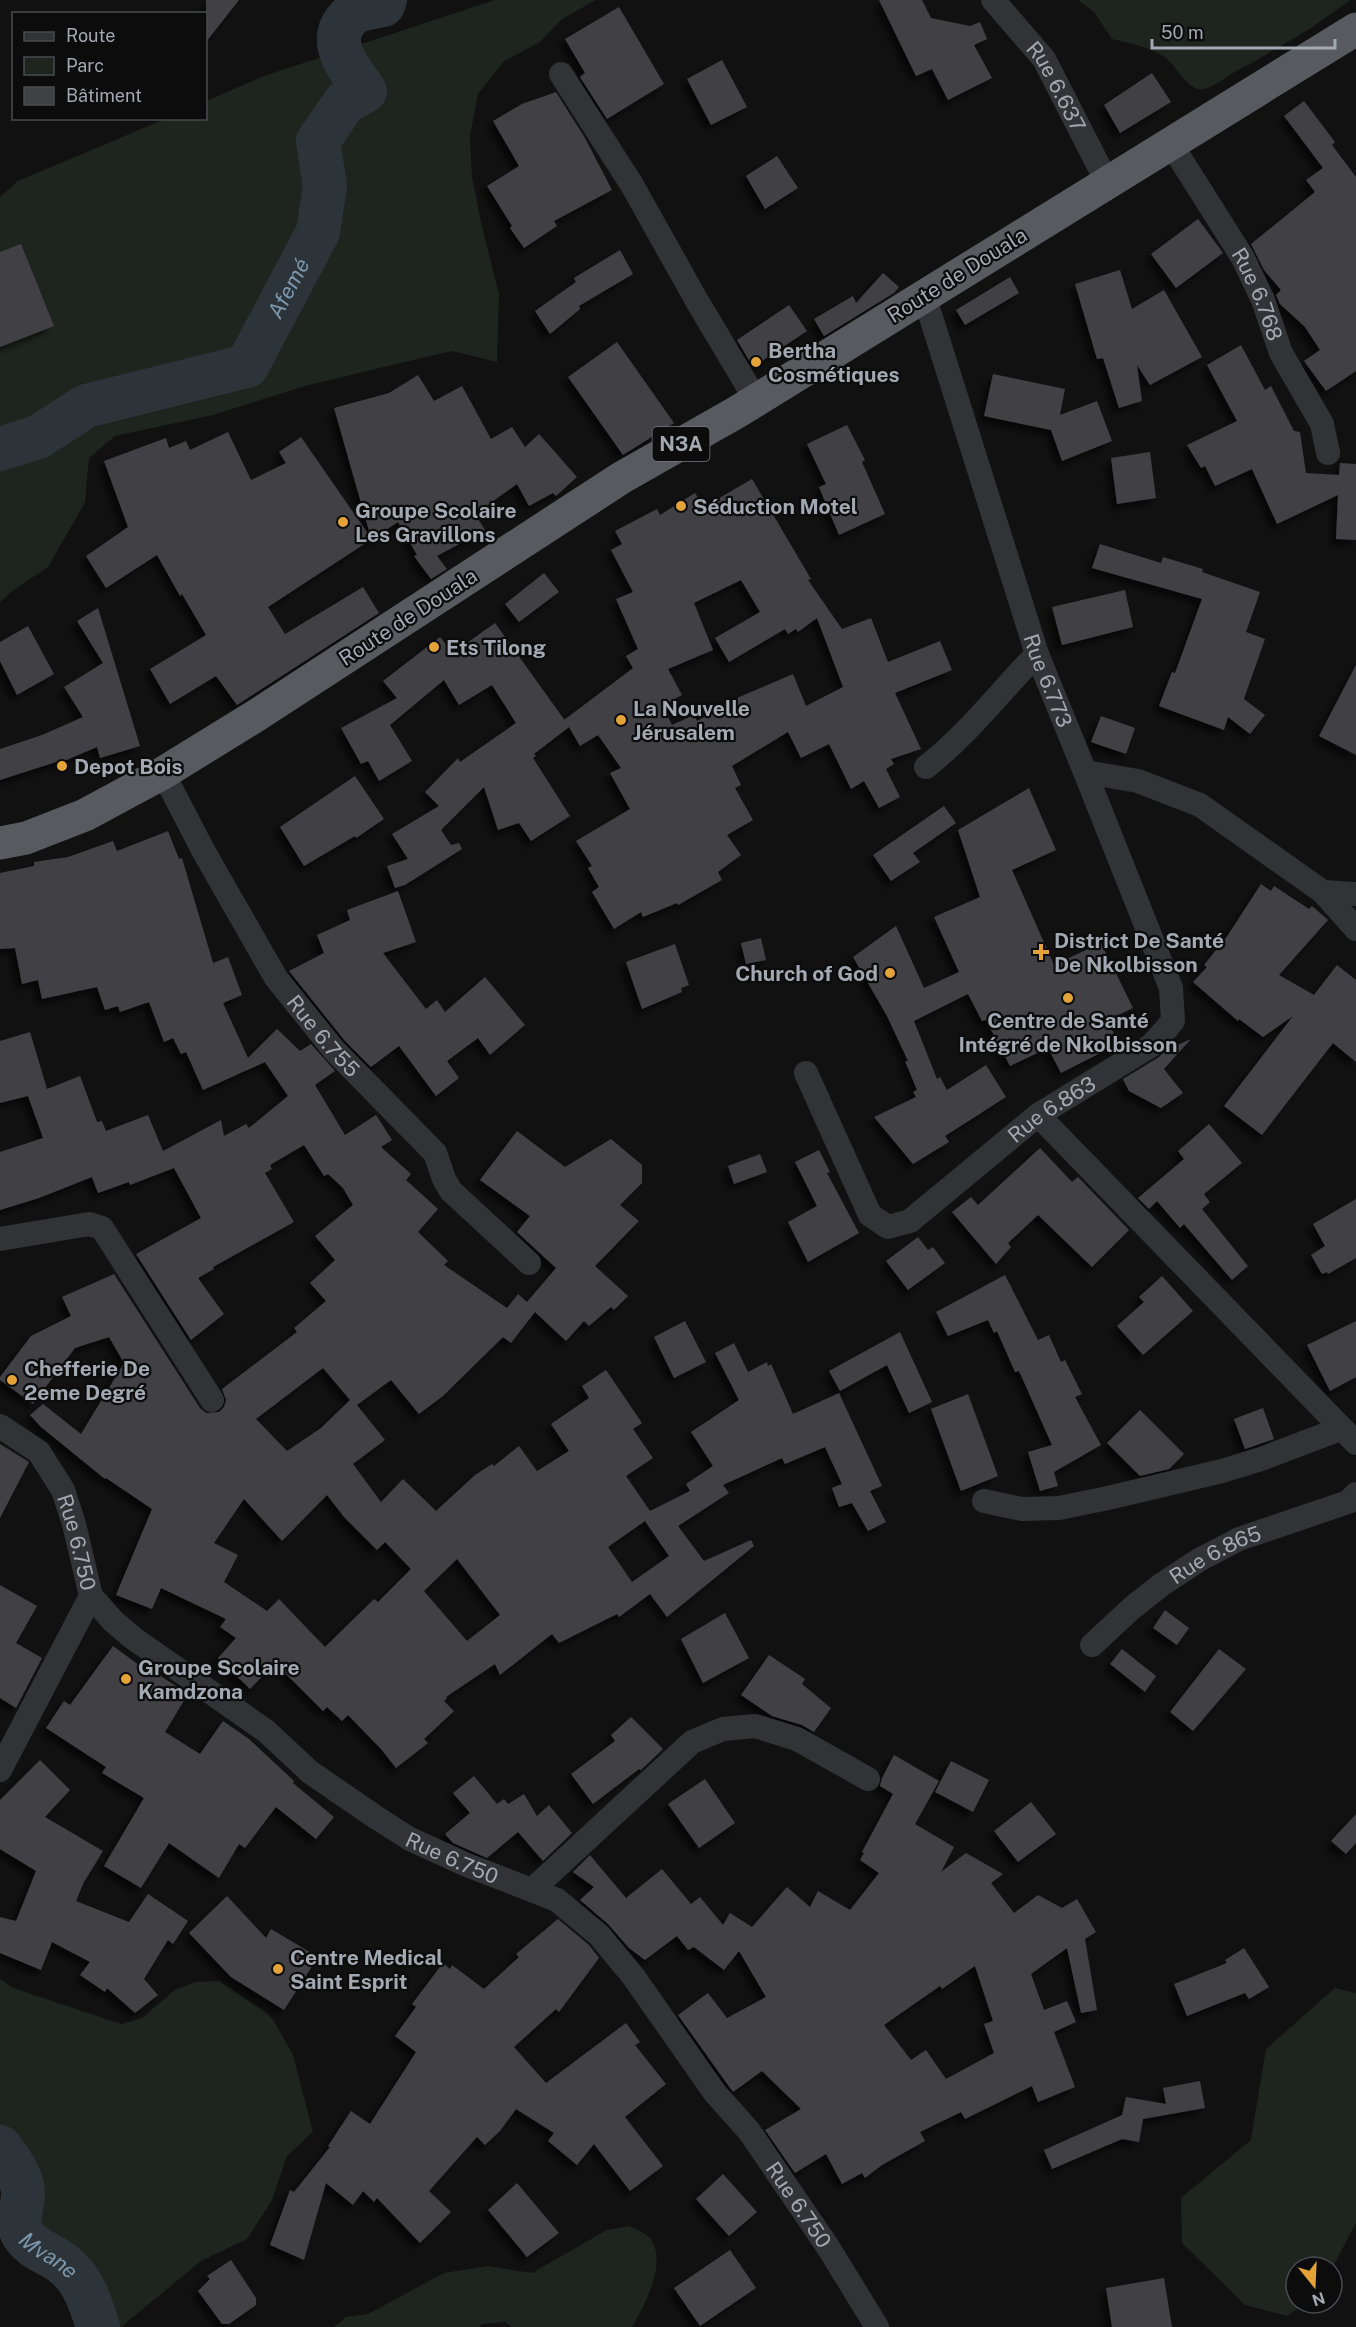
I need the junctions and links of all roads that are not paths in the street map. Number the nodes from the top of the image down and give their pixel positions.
1 (993, 0) edge
2 (1356, 29) edge
3 (561, 74) dead end
4 (1171, 144) junction
5 (1107, 182) junction
6 (924, 295) junction
7 (756, 400) junction
8 (1328, 453) dead end
9 (1037, 654) junction
10 (926, 767) dead end
11 (1085, 772) junction
12 (163, 773) junction
13 (0, 843) edge
14 (1323, 892) junction
15 (1356, 894) edge
16 (1356, 929) edge
17 (806, 1073) dead end
18 (1038, 1115) junction
19 (0, 1239) edge
20 (530, 1263) dead end
21 (212, 1400) dead end
22 (0, 1426) edge
23 (1348, 1436) edge
24 (1356, 1494) edge
25 (984, 1501) dead end
26 (91, 1596) junction
27 (1092, 1645) dead end
28 (0, 1770) edge
29 (868, 1779) dead end
30 (533, 1889) junction
31 (877, 2327) edge

1 - 5 street, Rue 6.637
2 - 4 highway, Route de Douala / N3A
3 - 7 street
4 - 5 highway, Route de Douala / N3A
4 - 8 street, Rue 6.768
5 - 6 highway, Route de Douala / N3A
6 - 7 highway, Route de Douala / N3A
6 - 9 street, Rue 6.773
7 - 12 highway, Route de Douala / N3A
9 - 10 street
9 - 11 street, Rue 6.773
11 - 14 street
11 - 18 street, Rue 6.863
12 - 13 highway, Route de Douala / N3A
12 - 20 street, Rue 6.755
14 - 15 street
14 - 16 street
17 - 18 street, Rue 6.863
18 - 23 street
19 - 21 street
22 - 26 street, Rue 6.750
23 - 25 street
24 - 27 street, Rue 6.865
26 - 28 street
26 - 30 street, Rue 6.750
29 - 30 street
30 - 31 street, Rue 6.750

